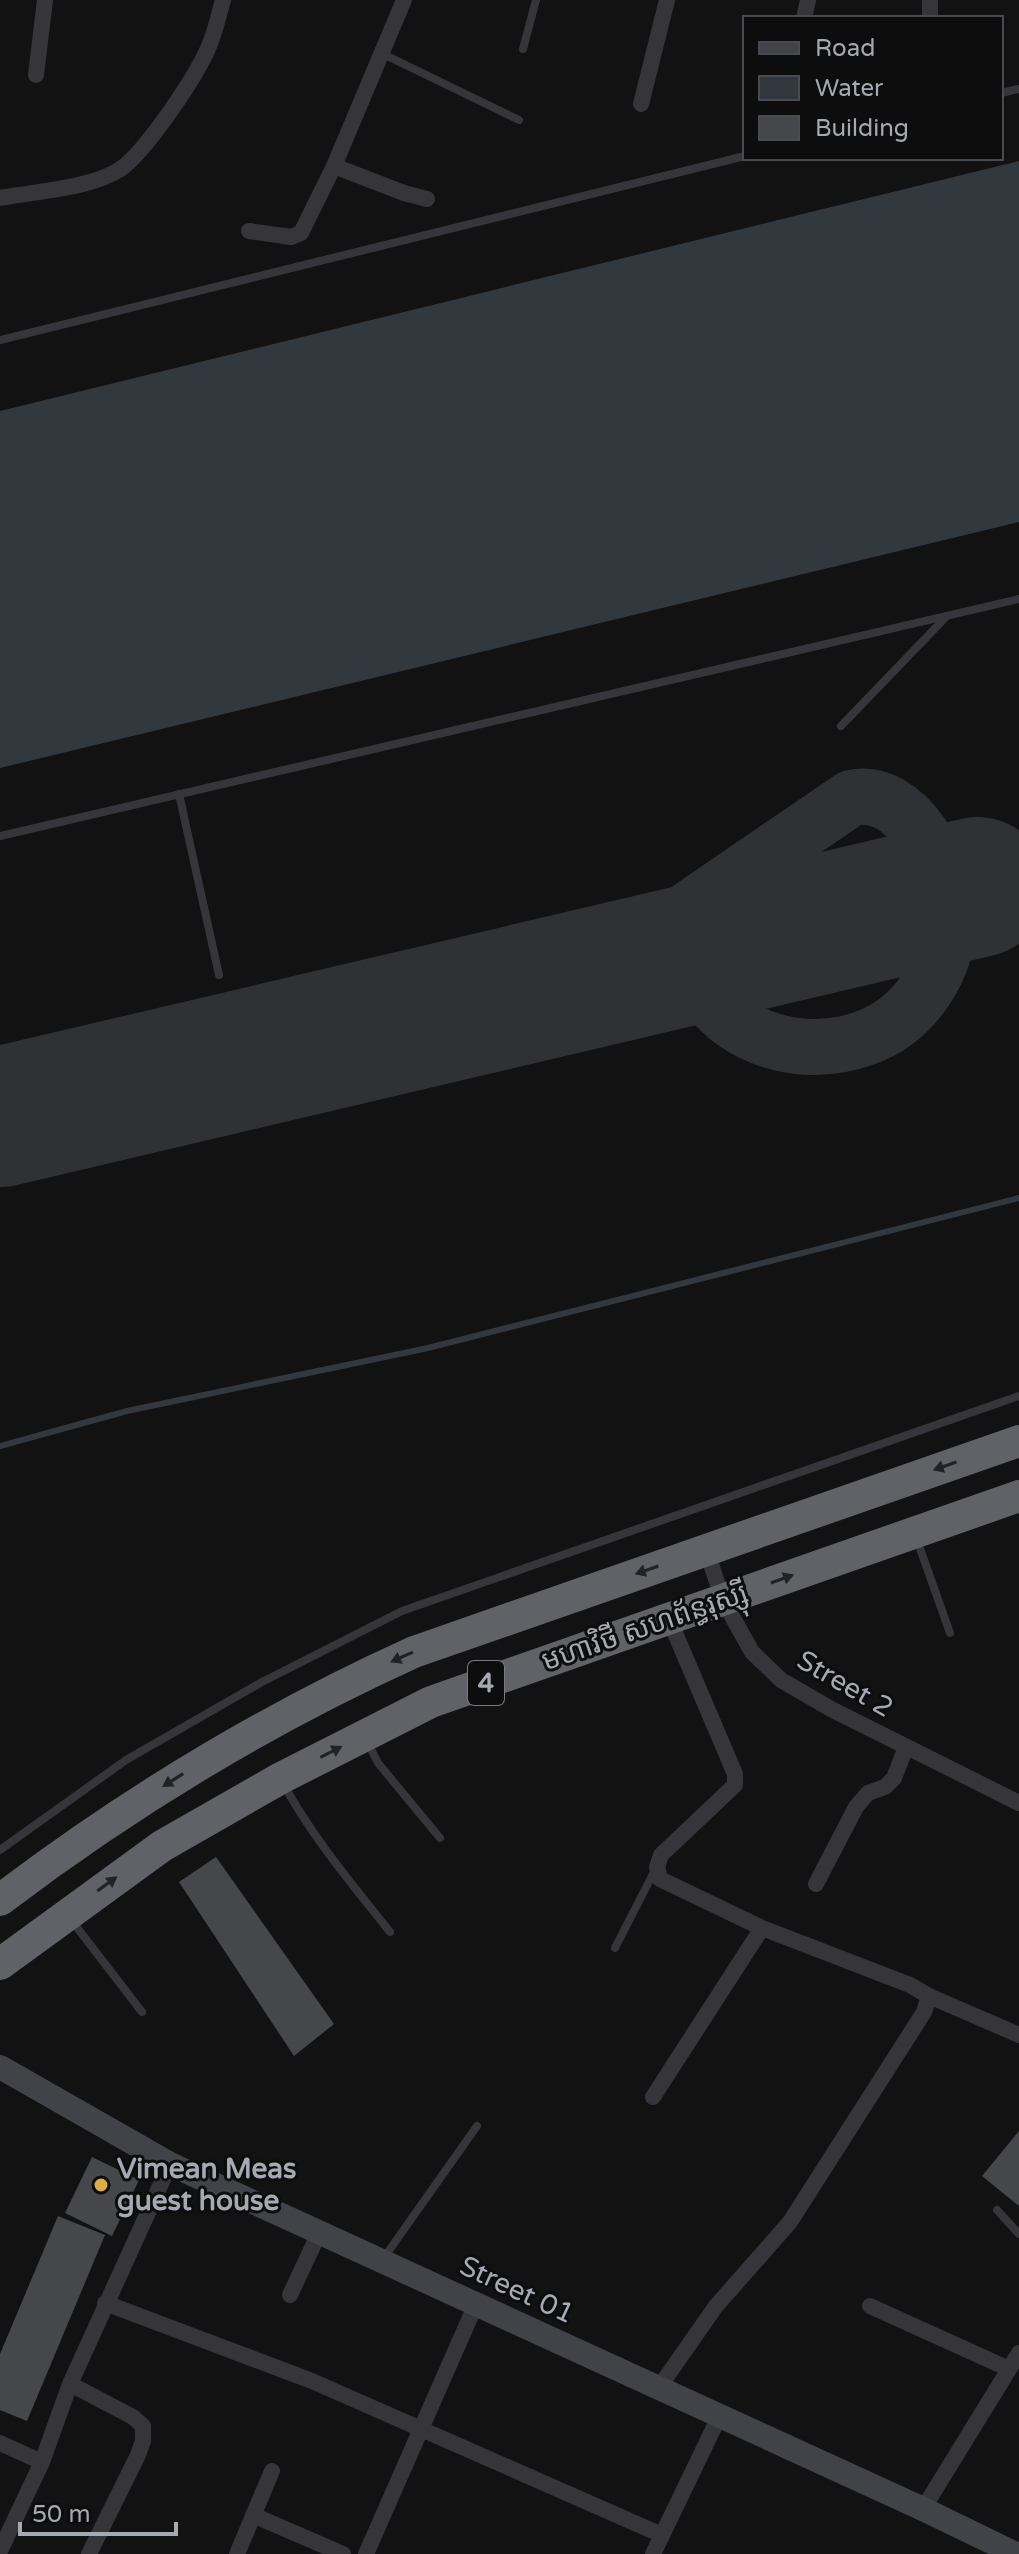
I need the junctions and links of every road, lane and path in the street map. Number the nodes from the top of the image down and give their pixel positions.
1 (45, 0) edge
2 (223, 0) edge
3 (404, 0) edge
4 (536, 0) edge
5 (667, 0) edge
6 (523, 49) dead end
7 (383, 54) junction
8 (36, 75) dead end
9 (641, 104) dead end
10 (519, 120) dead end
11 (743, 156) edge
12 (334, 166) junction
13 (0, 198) edge
14 (427, 199) dead end
15 (249, 231) dead end
16 (0, 340) edge
17 (1019, 599) edge
18 (945, 617) junction
19 (841, 726) dead end
20 (179, 794) junction
21 (0, 836) edge
22 (219, 975) dead end
23 (1019, 1396) edge
24 (1019, 1441) edge
25 (1019, 1496) edge
26 (914, 1532) junction
27 (706, 1549) junction
28 (723, 1600) junction
29 (669, 1619) junction
30 (950, 1633) dead end
31 (364, 1735) junction
32 (906, 1747) junction
33 (281, 1778) junction
34 (1019, 1803) edge
35 (440, 1838) dead end
36 (0, 1850) edge
37 (657, 1867) junction
38 (816, 1884) dead end
39 (0, 1900) edge
40 (67, 1914) junction
41 (762, 1928) junction
42 (390, 1932) dead end
43 (615, 1948) dead end
44 (0, 1964) edge
45 (929, 1996) junction
46 (142, 2012) dead end
47 (1019, 2035) edge
48 (0, 2067) edge
49 (653, 2097) dead end
50 (477, 2126) dead end
51 (170, 2164) junction
52 (997, 2210) dead end
53 (319, 2233) junction
54 (1019, 2234) edge
55 (381, 2261) junction
56 (290, 2295) dead end
57 (105, 2303) junction
58 (476, 2304) junction
59 (870, 2306) dead end
60 (1019, 2353) edge
61 (1009, 2369) junction
62 (70, 2384) junction
63 (658, 2389) junction
64 (719, 2417) junction
65 (421, 2430) junction
66 (0, 2443) edge
67 (42, 2462) junction
68 (272, 2471) dead end
69 (923, 2509) junction
70 (253, 2515) junction
71 (662, 2535) junction
72 (0, 2551) edge
73 (1015, 2552) edge
74 (89, 2554) edge
75 (237, 2554) edge
76 (343, 2554) edge
77 (366, 2554) edge
78 (653, 2554) edge

1 - 8 street
2 - 13 street
3 - 7 street
4 - 6 lane
5 - 9 street
7 - 10 lane
7 - 12 street
11 - 16 lane
12 - 14 street
12 - 15 street
17 - 18 lane
18 - 19 lane
18 - 20 lane
20 - 21 lane
20 - 22 lane
23 - 36 lane
24 -> 27 highway, មហាវិថី សហព័ន្ធរុស្ស៊ី / 4
25 - 26 highway, មហាវិថី សហព័ន្ធរុស្ស៊ី / 4
28 -> 26 highway, មហាវិថី សហព័ន្ធរុស្ស៊ី / 4
26 - 30 lane
27 - 28 street, Street 2
27 -> 39 highway, មហាវិថី សហព័ន្ធរុស្ស៊ី / 4
28 - 29 highway, មហាវិថី សហព័ន្ធរុស្ស៊ី / 4
28 - 32 street, Street 2
29 - 31 highway, មហាវិថី សហព័ន្ធរុស្ស៊ី / 4
29 - 37 street
33 -> 31 highway, មហាវិថី សហព័ន្ធរុស្ស៊ី / 4
31 - 35 lane
32 - 34 street, Street 2
32 - 38 street
40 -> 33 highway, មហាវិថី សហព័ន្ធរុស្ស៊ី / 4
33 - 42 lane
37 - 41 street
37 - 43 lane
40 - 44 highway, មហាវិថី សហព័ន្ធរុស្ស៊ី / 4
40 - 46 lane
41 - 45 street
41 - 49 street
45 - 47 street
45 - 63 street
48 - 51 street, Street 01
50 - 55 lane
51 - 53 street, Street 01
51 - 57 street
52 - 54 lane
53 - 55 street, Street 01
53 - 56 street
55 - 58 street, Street 01
57 - 62 street
57 - 65 street
58 - 63 street, Street 01
58 - 65 street
59 - 61 street
60 - 61 street
61 - 69 street
62 - 67 street
62 - 74 street
63 - 64 street, Street 01
64 - 69 street, Street 01
64 - 71 street
65 - 71 street
65 - 77 street
66 - 67 street
67 - 72 street
68 - 70 street
69 - 73 street, Street 01
70 - 75 street
70 - 76 street
71 - 78 street

